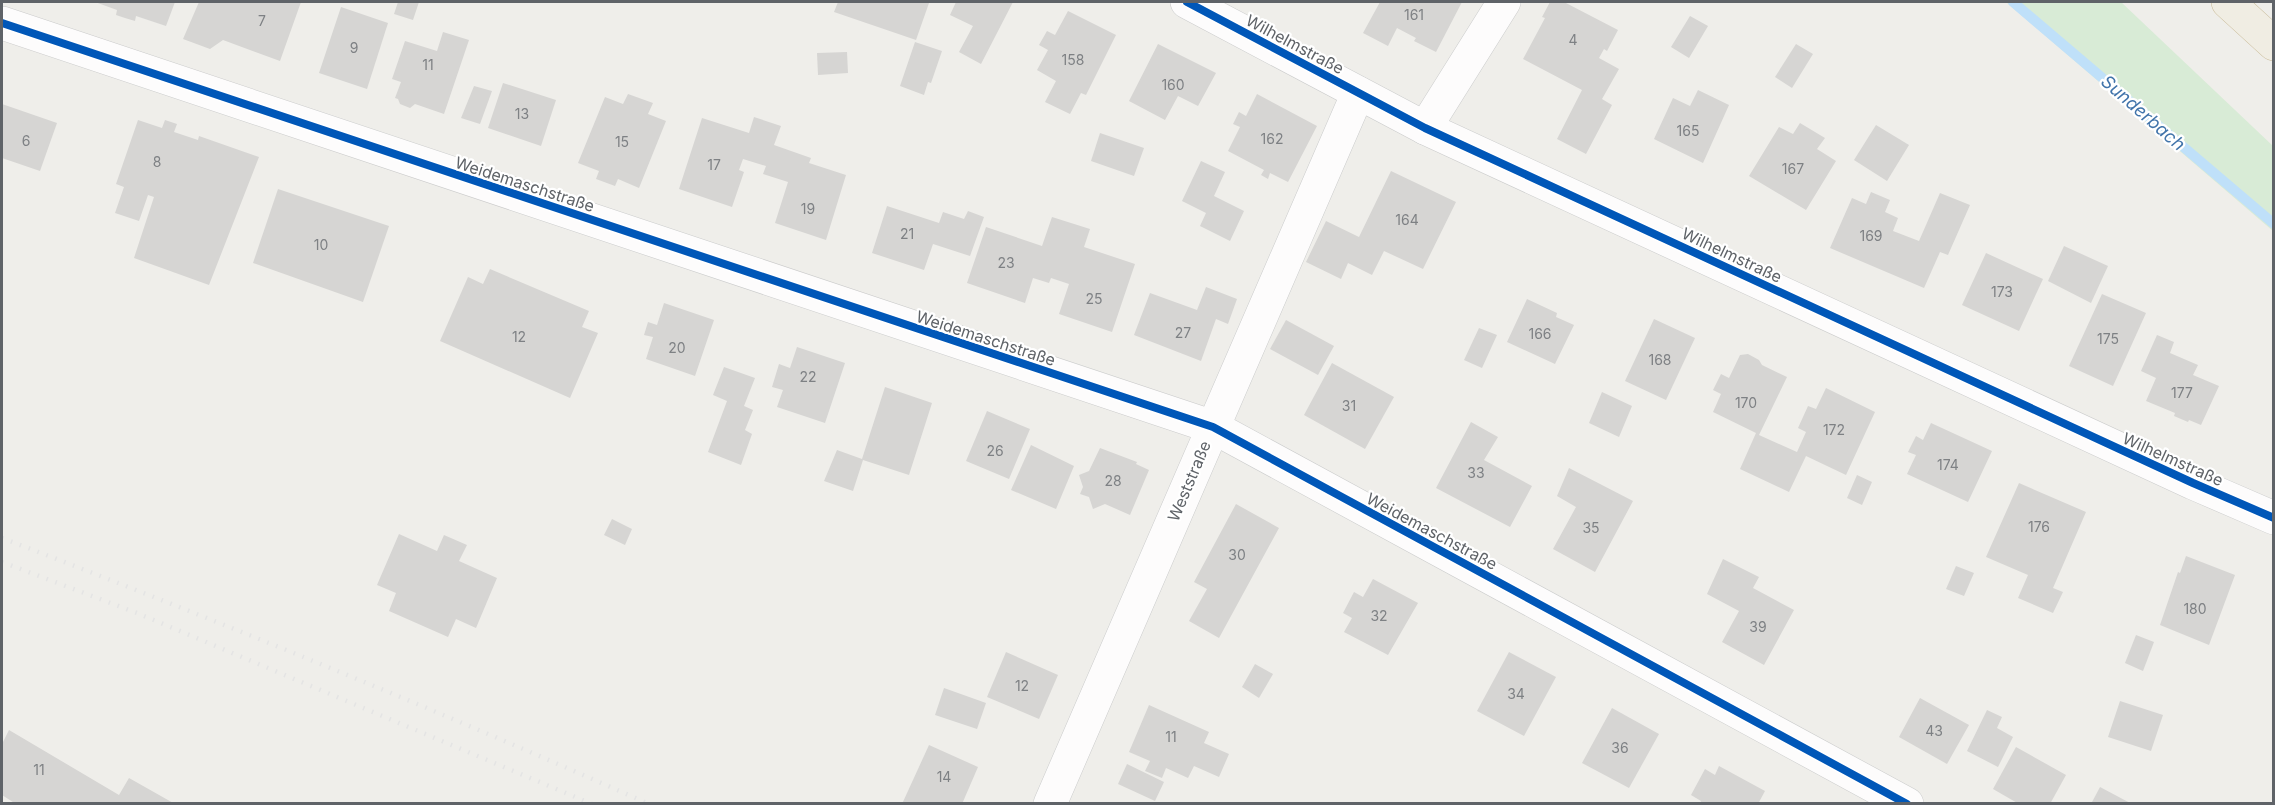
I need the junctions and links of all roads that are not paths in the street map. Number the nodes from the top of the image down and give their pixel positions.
1 (1187, 2) edge
2 (1504, 2) edge
3 (2228, 2) edge
4 (2, 24) edge
5 (2274, 44) edge
6 (1358, 93) junction
7 (1425, 128) junction
8 (1213, 428) junction
9 (2274, 518) edge
10 (1050, 804) edge
11 (1907, 804) edge

1 - 6 street, Wilhelmstraße
2 - 7 street
3 - 5 highway
4 - 8 street, Weidemaschstraße
6 - 7 street, Wilhelmstraße
6 - 8 street, Weststraße
7 - 9 street, Wilhelmstraße
8 - 10 street, Weststraße
8 - 11 street, Weidemaschstraße

